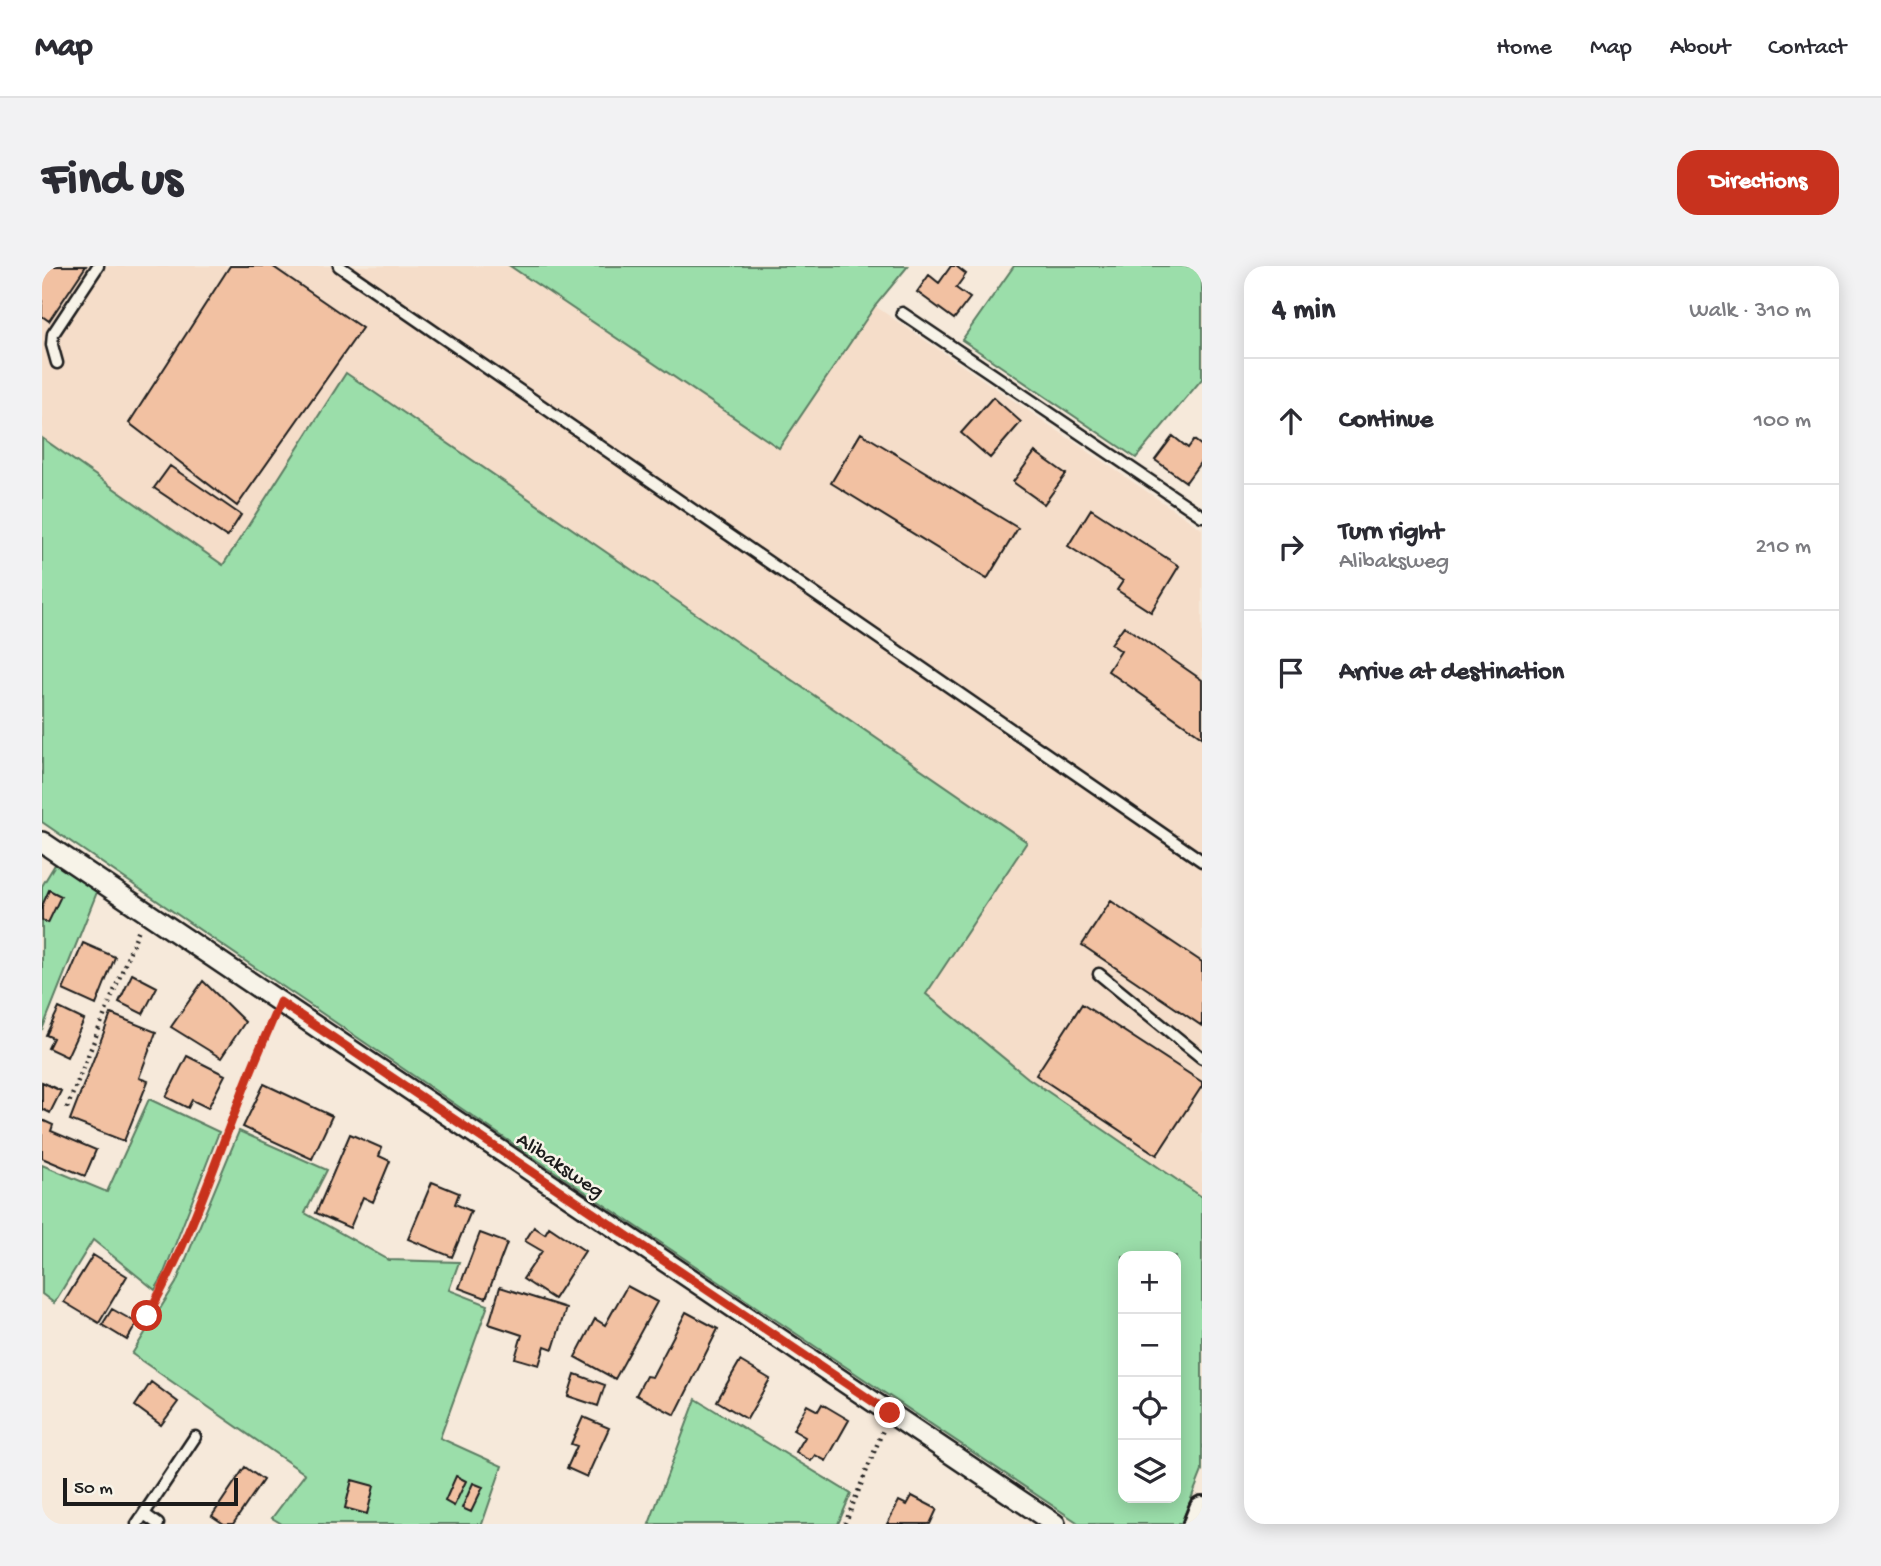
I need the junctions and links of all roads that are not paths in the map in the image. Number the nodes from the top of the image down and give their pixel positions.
1 (97, 266) edge
2 (339, 266) edge
3 (902, 313) dead end
4 (57, 363) dead end
5 (1202, 516) edge
6 (42, 842) edge
7 (1202, 861) edge
8 (1099, 974) dead end
9 (1202, 1058) edge
10 (195, 1437) dead end
11 (1202, 1509) edge
12 (144, 1514) junction
13 (137, 1524) edge
14 (158, 1524) edge
15 (1055, 1524) edge
16 (1196, 1524) edge

1 - 4 lane
2 - 7 lane
3 - 5 lane
6 - 15 street, Alibaksweg
8 - 9 lane
10 - 12 lane
11 - 16 street
12 - 13 lane
12 - 14 lane

